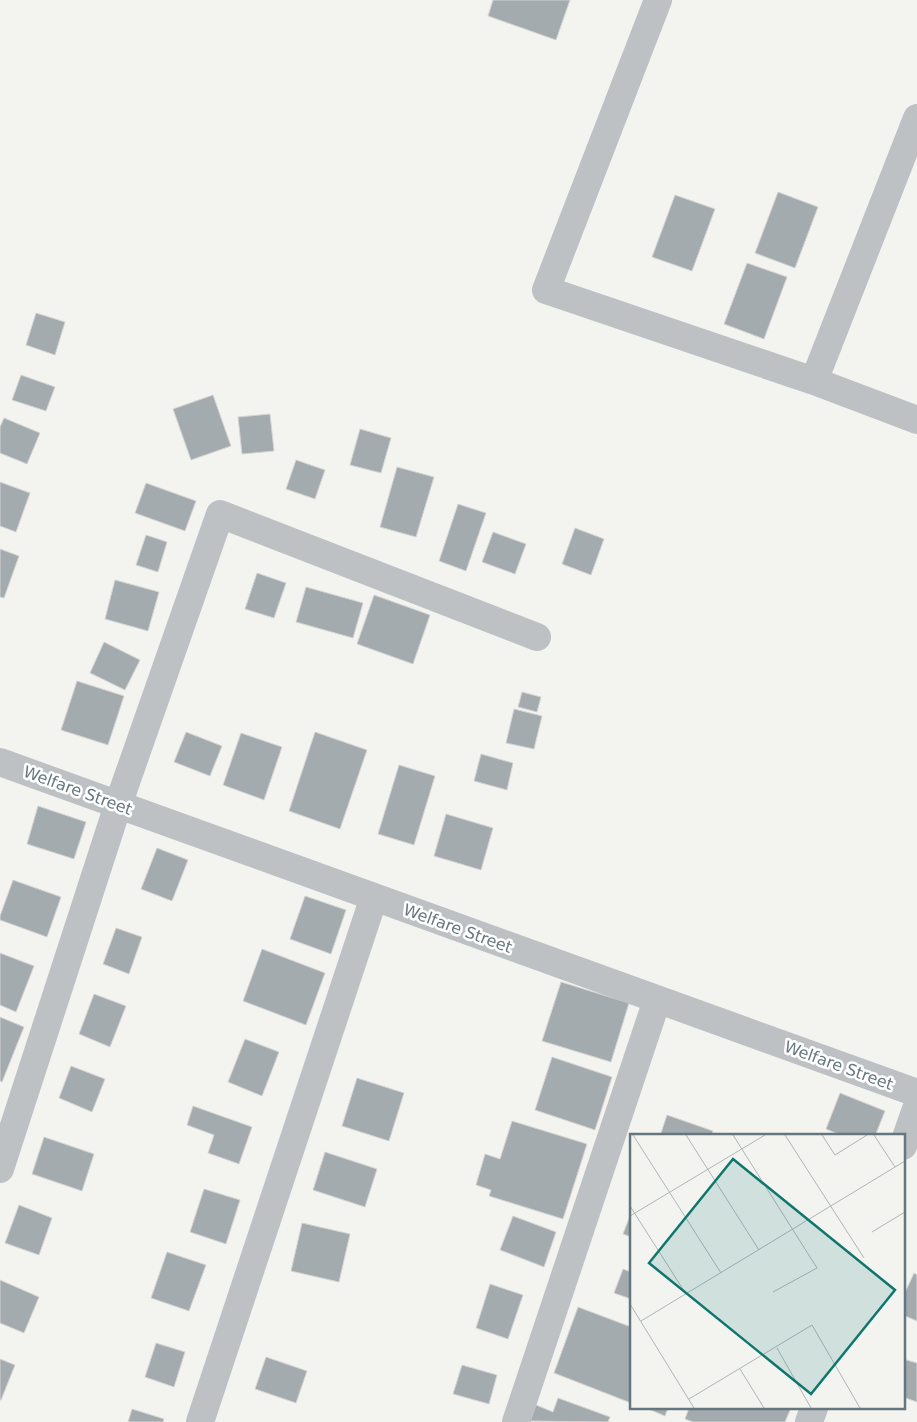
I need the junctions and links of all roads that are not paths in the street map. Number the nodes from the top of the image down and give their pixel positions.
1 (658, 0) edge
2 (917, 118) edge
3 (814, 381) junction
4 (917, 420) edge
5 (537, 637) dead end
6 (0, 762) edge
7 (118, 805) junction
8 (374, 897) junction
9 (658, 1000) junction
10 (917, 1094) edge
11 (917, 1106) edge
12 (904, 1143) edge
13 (0, 1169) edge
14 (813, 1410) edge
15 (200, 1422) edge
16 (516, 1422) edge
17 (809, 1422) edge

1 - 3 street
2 - 3 street
3 - 4 street
5 - 7 street
6 - 7 street, Welfare Street
7 - 8 street, Welfare Street
7 - 13 street
8 - 9 street, Welfare Street
8 - 15 street
9 - 10 street, Welfare Street
9 - 16 street
11 - 12 street
14 - 17 street

